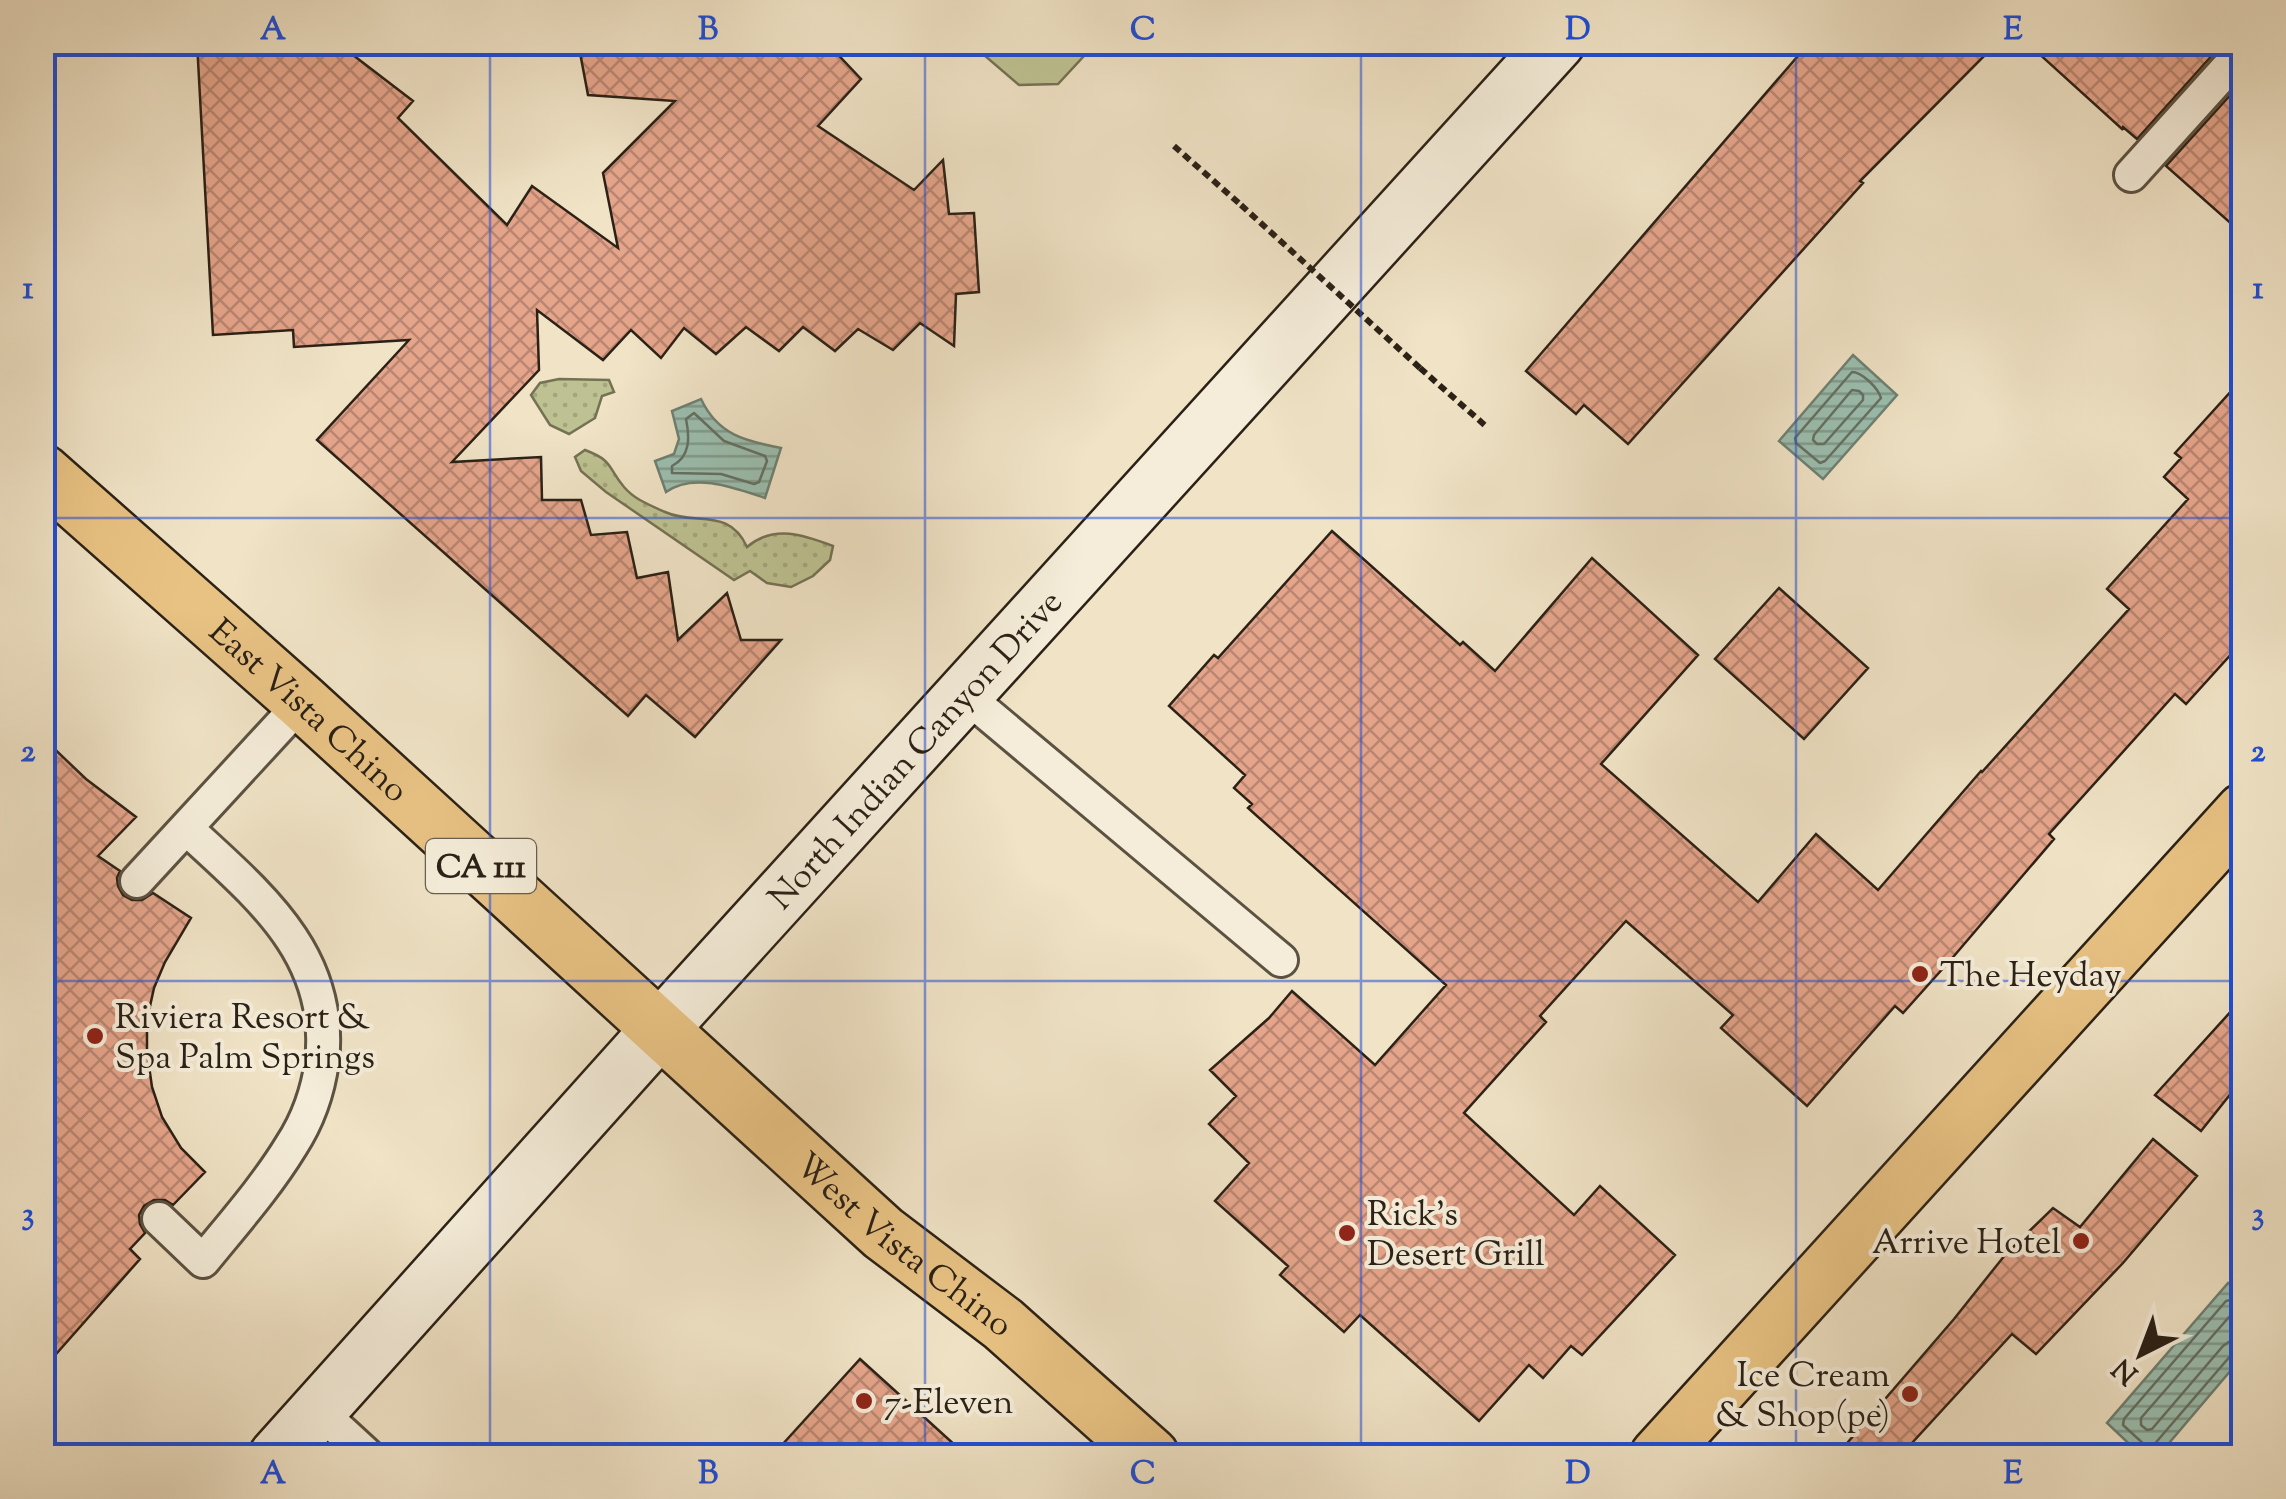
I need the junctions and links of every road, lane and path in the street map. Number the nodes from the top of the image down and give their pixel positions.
1 (1558, 42) edge
2 (2244, 50) edge
3 (1174, 146) dead end
4 (2131, 175) dead end
5 (1488, 428) dead end
6 (42, 472) edge
7 (965, 694) junction
8 (302, 702) junction
9 (2244, 812) edge
10 (186, 828) junction
11 (137, 882) dead end
12 (1280, 960) dead end
13 (660, 1030) junction
14 (159, 1219) dead end
15 (318, 1410) junction
16 (276, 1456) edge
17 (368, 1456) edge
18 (1152, 1456) edge
19 (1658, 1456) edge

1 - 7 main road, North Indian Canyon Drive
2 - 4 lane
3 - 5 path, bridge
6 - 8 main road, East Vista Chino / CA 111
7 - 12 lane
7 - 13 main road, North Indian Canyon Drive
8 - 10 lane
8 - 13 main road, East Vista Chino / CA 111
9 - 19 main road
10 - 11 lane
10 - 14 lane
13 - 15 main road, North Indian Canyon Drive
13 - 18 main road, West Vista Chino / CA 111
15 - 16 main road, North Indian Canyon Drive
15 - 17 lane

